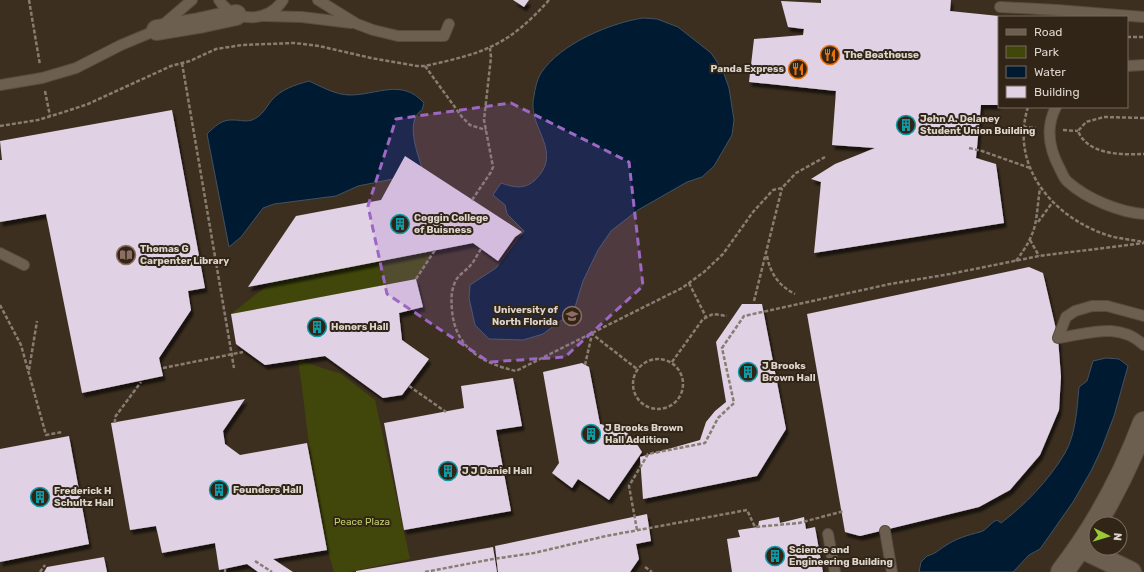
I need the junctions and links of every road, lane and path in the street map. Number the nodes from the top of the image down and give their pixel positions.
1 (29, 0) edge
2 (192, 0) edge
3 (219, 0) edge
4 (283, 0) edge
5 (318, 0) edge
6 (549, 0) edge
7 (1000, 7) dead end
8 (236, 15) junction
9 (264, 16) junction
10 (1144, 17) edge
11 (357, 24) junction
12 (449, 24) dead end
13 (157, 30) junction
14 (1128, 37) edge
15 (1144, 37) edge
16 (490, 48) junction
17 (182, 64) junction
18 (1144, 65) edge
19 (425, 66) junction
20 (1128, 66) edge
21 (42, 78) junction
22 (0, 85) edge
23 (1056, 108) edge
24 (50, 116) junction
25 (1144, 118) edge
26 (0, 126) edge
27 (486, 130) junction
28 (969, 148) dead end
29 (1144, 154) edge
30 (825, 157) dead end
31 (1030, 168) dead end
32 (782, 188) junction
33 (1040, 188) dead end
34 (472, 200) dead end
35 (1052, 203) dead end
36 (1144, 214) edge
37 (1036, 226) junction
38 (1030, 240) junction
39 (1144, 243) edge
40 (482, 249) dead end
41 (435, 250) dead end
42 (0, 253) edge
43 (766, 254) junction
44 (1039, 256) junction
45 (1015, 261) junction
46 (24, 265) dead end
47 (416, 279) dead end
48 (689, 283) junction
49 (795, 294) dead end
50 (754, 301) dead end
51 (0, 305) edge
52 (727, 316) dead end
53 (1144, 316) edge
54 (706, 317) junction
55 (37, 321) dead end
56 (592, 334) junction
57 (1144, 345) edge
58 (243, 352) dead end
59 (672, 362) junction
60 (586, 365) dead end
61 (162, 368) dead end
62 (234, 368) dead end
63 (637, 369) junction
64 (29, 372) junction
65 (141, 382) dead end
66 (409, 386) dead end
67 (446, 412) dead end
68 (115, 423) dead end
69 (1144, 423) edge
70 (62, 432) dead end
71 (844, 511) dead end
72 (637, 530) junction
73 (885, 531) dead end
74 (828, 534) dead end
75 (1081, 548) junction
76 (255, 561) dead end
77 (45, 565) dead end
78 (645, 567) dead end
79 (40, 572) edge
80 (272, 572) edge
81 (425, 572) edge
82 (652, 572) edge
83 (835, 572) edge
84 (892, 572) edge
85 (1062, 572) edge
86 (1131, 572) edge

1 - 21 path
2 - 13 lane
3 - 8 lane
4 - 9 lane
5 - 11 lane
6 - 16 path
7 - 10 lane
8 - 9 lane
8 - 13 street
9 - 11 lane
11 - 12 lane
13 - 21 lane
14 - 15 path
16 - 19 path
16 - 27 path
17 - 19 path
17 - 24 path
17 - 62 path
18 - 20 lane
19 - 27 path
21 - 22 lane
21 - 24 path
23 - 36 lane
24 - 26 path
25 - 29 path
27 - 34 path
28 - 31 path
30 - 32 path
32 - 43 path
32 - 48 path
33 - 37 path
35 - 37 path
37 - 38 path
38 - 44 path
38 - 45 path
39 - 44 path
40 - 56 path
41 - 47 path
42 - 46 lane
43 - 49 path
43 - 50 path
44 - 45 path
45 - 72 path
48 - 54 path
48 - 56 path
51 - 64 path
52 - 54 path
53 - 57 lane
54 - 59 path
55 - 64 path
56 - 60 path
56 - 63 path
58 - 61 path, bridge
59 - 63 path
59 - 63 path
64 - 70 path
65 - 68 path
66 - 67 path
69 - 75 street
71 - 72 path
72 - 81 path
73 - 84 lane
74 - 83 lane
75 - 85 street
75 - 86 street
76 - 80 path
77 - 79 path
78 - 82 path

